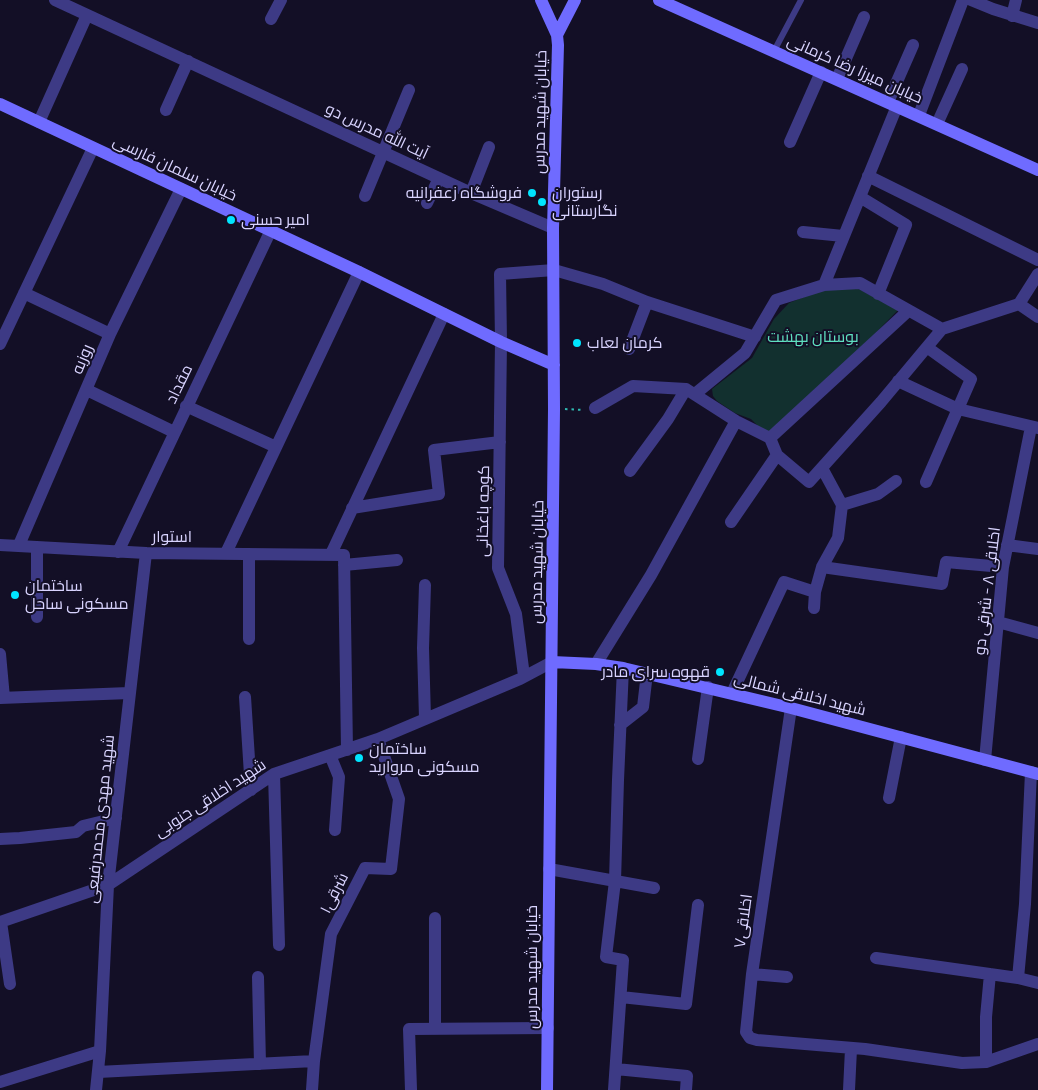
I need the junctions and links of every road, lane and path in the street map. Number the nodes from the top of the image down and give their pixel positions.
1 (55, 0) edge
2 (281, 0) edge
3 (541, 0) edge
4 (575, 0) edge
5 (658, 0) edge
6 (800, 0) edge
7 (964, 0) edge
8 (971, 0) edge
9 (1016, 0) edge
10 (87, 15) junction
11 (1012, 16) junction
12 (864, 17) dead end
13 (271, 19) dead end
14 (1038, 23) edge
15 (557, 35) junction
16 (913, 45) dead end
17 (774, 51) junction
18 (188, 61) junction
19 (962, 69) dead end
20 (821, 72) junction
21 (837, 79) junction
22 (409, 90) dead end
23 (0, 104) edge
24 (893, 104) junction
25 (166, 110) dead end
26 (919, 115) junction
27 (39, 122) junction
28 (937, 124) junction
29 (790, 142) dead end
30 (489, 147) dead end
31 (93, 148) junction
32 (384, 152) junction
33 (1038, 170) edge
34 (868, 176) junction
35 (439, 178) junction
36 (181, 189) junction
37 (471, 193) junction
38 (365, 196) dead end
39 (860, 196) junction
40 (427, 203) dead end
41 (553, 228) junction
42 (271, 230) junction
43 (803, 232) dead end
44 (844, 236) junction
45 (1038, 260) edge
46 (554, 270) junction
47 (359, 272) junction
48 (1038, 274) edge
49 (824, 285) junction
50 (24, 293) junction
51 (878, 294) junction
52 (647, 302) junction
53 (1019, 304) junction
54 (908, 311) junction
55 (444, 314) junction
56 (1038, 317) edge
57 (942, 329) junction
58 (110, 334) junction
59 (755, 337) junction
60 (501, 342) junction
61 (0, 344) edge
62 (928, 348) junction
63 (629, 349) dead end
64 (554, 365) junction
65 (898, 381) junction
66 (87, 390) junction
67 (690, 392) junction
68 (186, 406) junction
69 (595, 408) joint
70 (554, 409) junction
71 (958, 409) junction
72 (736, 421) junction
73 (1035, 428) edge
74 (174, 432) junction
75 (770, 438) junction
76 (500, 442) junction
77 (276, 447) junction
78 (777, 455) junction
79 (822, 468) junction
80 (630, 471) dead end
81 (896, 481) dead end
82 (926, 482) dead end
83 (842, 505) junction
84 (352, 508) junction
85 (731, 522) dead end
86 (0, 545) edge
87 (1007, 545) junction
88 (19, 546) junction
89 (37, 547) junction
90 (1038, 549) edge
91 (118, 552) junction
92 (146, 553) junction
93 (226, 553) junction
94 (248, 554) junction
95 (330, 554) junction
96 (344, 560) junction
97 (397, 560) dead end
98 (822, 567) junction
99 (1003, 567) junction
100 (425, 585) dead end
101 (815, 592) junction
102 (814, 608) dead end
103 (36, 617) dead end
104 (998, 622) junction
105 (1038, 633) edge
106 (249, 639) dead end
107 (0, 654) edge
108 (552, 662) junction
109 (596, 664) junction
110 (623, 668) junction
111 (647, 673) junction
112 (524, 676) junction
113 (708, 688) junction
114 (129, 693) junction
115 (732, 693) junction
116 (245, 697) dead end
117 (2, 698) edge
118 (791, 708) junction
119 (425, 718) junction
120 (620, 725) junction
121 (902, 737) junction
122 (378, 739) junction
123 (347, 750) junction
124 (330, 755) junction
125 (698, 759) dead end
126 (985, 760) junction
127 (1034, 773) edge
128 (274, 774) junction
129 (251, 790) junction
130 (889, 798) dead end
131 (116, 818) junction
132 (335, 830) dead end
133 (0, 839) edge
134 (549, 869) junction
135 (615, 881) junction
136 (108, 885) junction
137 (654, 888) dead end
138 (1024, 904) junction
139 (698, 905) dead end
140 (1038, 905) edge
141 (435, 918) dead end
142 (0, 922) edge
143 (279, 945) dead end
144 (876, 958) dead end
145 (752, 974) junction
146 (990, 974) junction
147 (258, 977) dead end
148 (787, 977) dead end
149 (1018, 978) junction
150 (1038, 983) edge
151 (10, 984) dead end
152 (621, 997) junction
153 (548, 1028) junction
154 (435, 1029) junction
155 (1038, 1044) edge
156 (851, 1049) junction
157 (100, 1051) junction
158 (314, 1061) junction
159 (986, 1062) junction
160 (260, 1064) junction
161 (616, 1069) junction
162 (98, 1072) junction
163 (0, 1082) edge
164 (96, 1090) edge
165 (312, 1090) edge
166 (411, 1090) edge
167 (547, 1090) edge
168 (614, 1090) edge
169 (686, 1090) edge
170 (849, 1090) edge

1 - 10 street, آیت الله مدرس دو
2 - 13 street
3 - 15 main road, خیابان شهید مدرس
4 - 15 main road, خیابان شهید مدرس
5 - 17 main road, خیابان میرزا رضا کرمانی
6 - 17 lane
7 - 26 street
8 - 11 street
9 - 11 street
10 - 18 street, آیت الله مدرس دو
10 - 27 street
11 - 14 street
12 - 21 street
15 - 41 main road, خیابان شهید مدرس
16 - 24 street
17 - 20 main road, خیابان میرزا رضا کرمانی
18 - 25 street
18 - 32 street, آیت الله مدرس دو
19 - 28 street
20 - 21 main road, خیابان میرزا رضا کرمانی
20 - 29 street
21 - 24 main road, خیابان میرزا رضا کرمانی
22 - 32 street
23 - 27 main road, خیابان سلمان فارسی
24 - 26 main road, خیابان میرزا رضا کرمانی
24 - 34 street
26 - 28 main road, خیابان میرزا رضا کرمانی
27 - 31 main road, خیابان سلمان فارسی
28 - 33 main road, خیابان میرزا رضا کرمانی
30 - 37 street
31 - 36 main road, خیابان سلمان فارسی
31 - 50 street
32 - 35 street, آیت الله مدرس دو
32 - 38 street
34 - 39 street
34 - 45 street
35 - 37 street, آیت الله مدرس دو
35 - 40 street
36 - 42 main road, خیابان سلمان فارسی
36 - 58 street, روزبه
37 - 41 street, آیت الله مدرس دو
39 - 44 street
39 - 51 street
41 - 46 main road, خیابان شهید مدرس
42 - 47 main road, خیابان سلمان فارسی
42 - 68 street, مقداد
43 - 44 street
44 - 49 street
46 - 52 street
46 - 60 street, کوچه باغخانی
46 - 64 main road, خیابان شهید مدرس
47 - 55 main road, خیابان سلمان فارسی
47 - 77 street
48 - 53 street
49 - 51 street
49 - 59 street
50 - 58 street
50 - 61 street
51 - 54 street
52 - 59 street
52 - 63 street
53 - 56 street
53 - 57 street
54 - 57 street
54 - 75 street
55 - 60 main road, خیابان سلمان فارسی
55 - 84 street
57 - 62 street
58 - 66 street, روزبه
59 - 67 street
60 - 64 main road, خیابان سلمان فارسی
60 - 76 street, کوچه باغخانی
62 - 65 street
62 - 71 street
64 - 70 main road, خیابان شهید مدرس
65 - 71 street
65 - 79 street
66 - 74 street
66 - 88 street, روزبه
67 - 69 street
67 - 72 street
67 - 80 street
68 - 74 street, مقداد
68 - 77 street
69 - 70 path
70 - 108 main road, خیابان شهید مدرس
71 - 73 street
71 - 82 street
72 - 75 street
72 - 109 street
73 - 87 street, اخلاقی ۸ - شرقی دو
74 - 91 street, مقداد
75 - 78 street
76 - 84 street
76 - 112 street, کوچه باغخانی
77 - 93 street
78 - 79 street
78 - 85 street
79 - 83 street
81 - 83 street
83 - 98 street
84 - 95 street
86 - 88 street, استوار
87 - 90 street
87 - 99 street, اخلاقی ۸ - شرقی دو
88 - 89 street, استوار
89 - 91 street, استوار
89 - 103 street
91 - 92 street, استوار
92 - 93 street, استوار
92 - 114 street, شهید مهدی محمدرفیعی
93 - 94 street, استوار
94 - 95 street, استوار
94 - 106 street
95 - 96 street, استوار
96 - 97 street, استوار
96 - 123 street
98 - 99 street
98 - 101 street
99 - 104 street, اخلاقی ۸ - شرقی دو
100 - 119 street
101 - 102 street
101 - 115 street
104 - 105 street
104 - 126 street, اخلاقی ۸ - شرقی دو
107 - 117 street
108 - 109 main road, شهید اخلاقی شمالی
108 - 112 street, شهید اخلاقی جنوبی
108 - 134 main road, خیابان شهید مدرس
109 - 110 main road, شهید اخلاقی شمالی
110 - 111 main road, شهید اخلاقی شمالی
110 - 120 street
111 - 113 main road, شهید اخلاقی شمالی
111 - 120 street
112 - 119 street, شهید اخلاقی جنوبی
113 - 115 main road, شهید اخلاقی شمالی
113 - 125 street
114 - 117 street
114 - 131 street, شهید مهدی محمدرفیعی
115 - 118 main road, شهید اخلاقی شمالی
116 - 129 street
118 - 121 main road, شهید اخلاقی شمالی
118 - 145 street, اخلاقی۷
119 - 122 street, شهید اخلاقی جنوبی
120 - 135 street
121 - 126 main road, شهید اخلاقی شمالی
121 - 130 street
122 - 123 street, شهید اخلاقی جنوبی
122 - 158 street, شرقی۱
123 - 124 street, شهید اخلاقی جنوبی
124 - 128 street, شهید اخلاقی جنوبی
124 - 132 street
126 - 127 main road, شهید اخلاقی شمالی
127 - 138 street
128 - 129 street, شهید اخلاقی جنوبی
128 - 143 street
129 - 136 street, شهید اخلاقی جنوبی
131 - 133 street
131 - 136 street, شهید مهدی محمدرفیعی
134 - 135 street
134 - 153 main road, خیابان شهید مدرس
135 - 137 street
135 - 152 street
136 - 142 street, شهید اخلاقی جنوبی
136 - 157 street, شهید مهدی محمدرفیعی
138 - 140 street
138 - 149 street
139 - 152 street
141 - 154 street
142 - 151 street
144 - 146 street
145 - 148 street
145 - 156 street, اخلاقی۷
146 - 149 street
146 - 159 street
147 - 160 street
149 - 150 street
152 - 161 street
153 - 154 street
153 - 167 main road, خیابان شهید مدرس
154 - 166 street
155 - 159 street
156 - 159 street
156 - 170 street
157 - 162 street, شهید مهدی محمدرفیعی
157 - 163 street
158 - 160 street
158 - 165 street, شرقی۱
160 - 162 street
161 - 168 street
161 - 169 street
162 - 164 street, شهید مهدی محمدرفیعی

